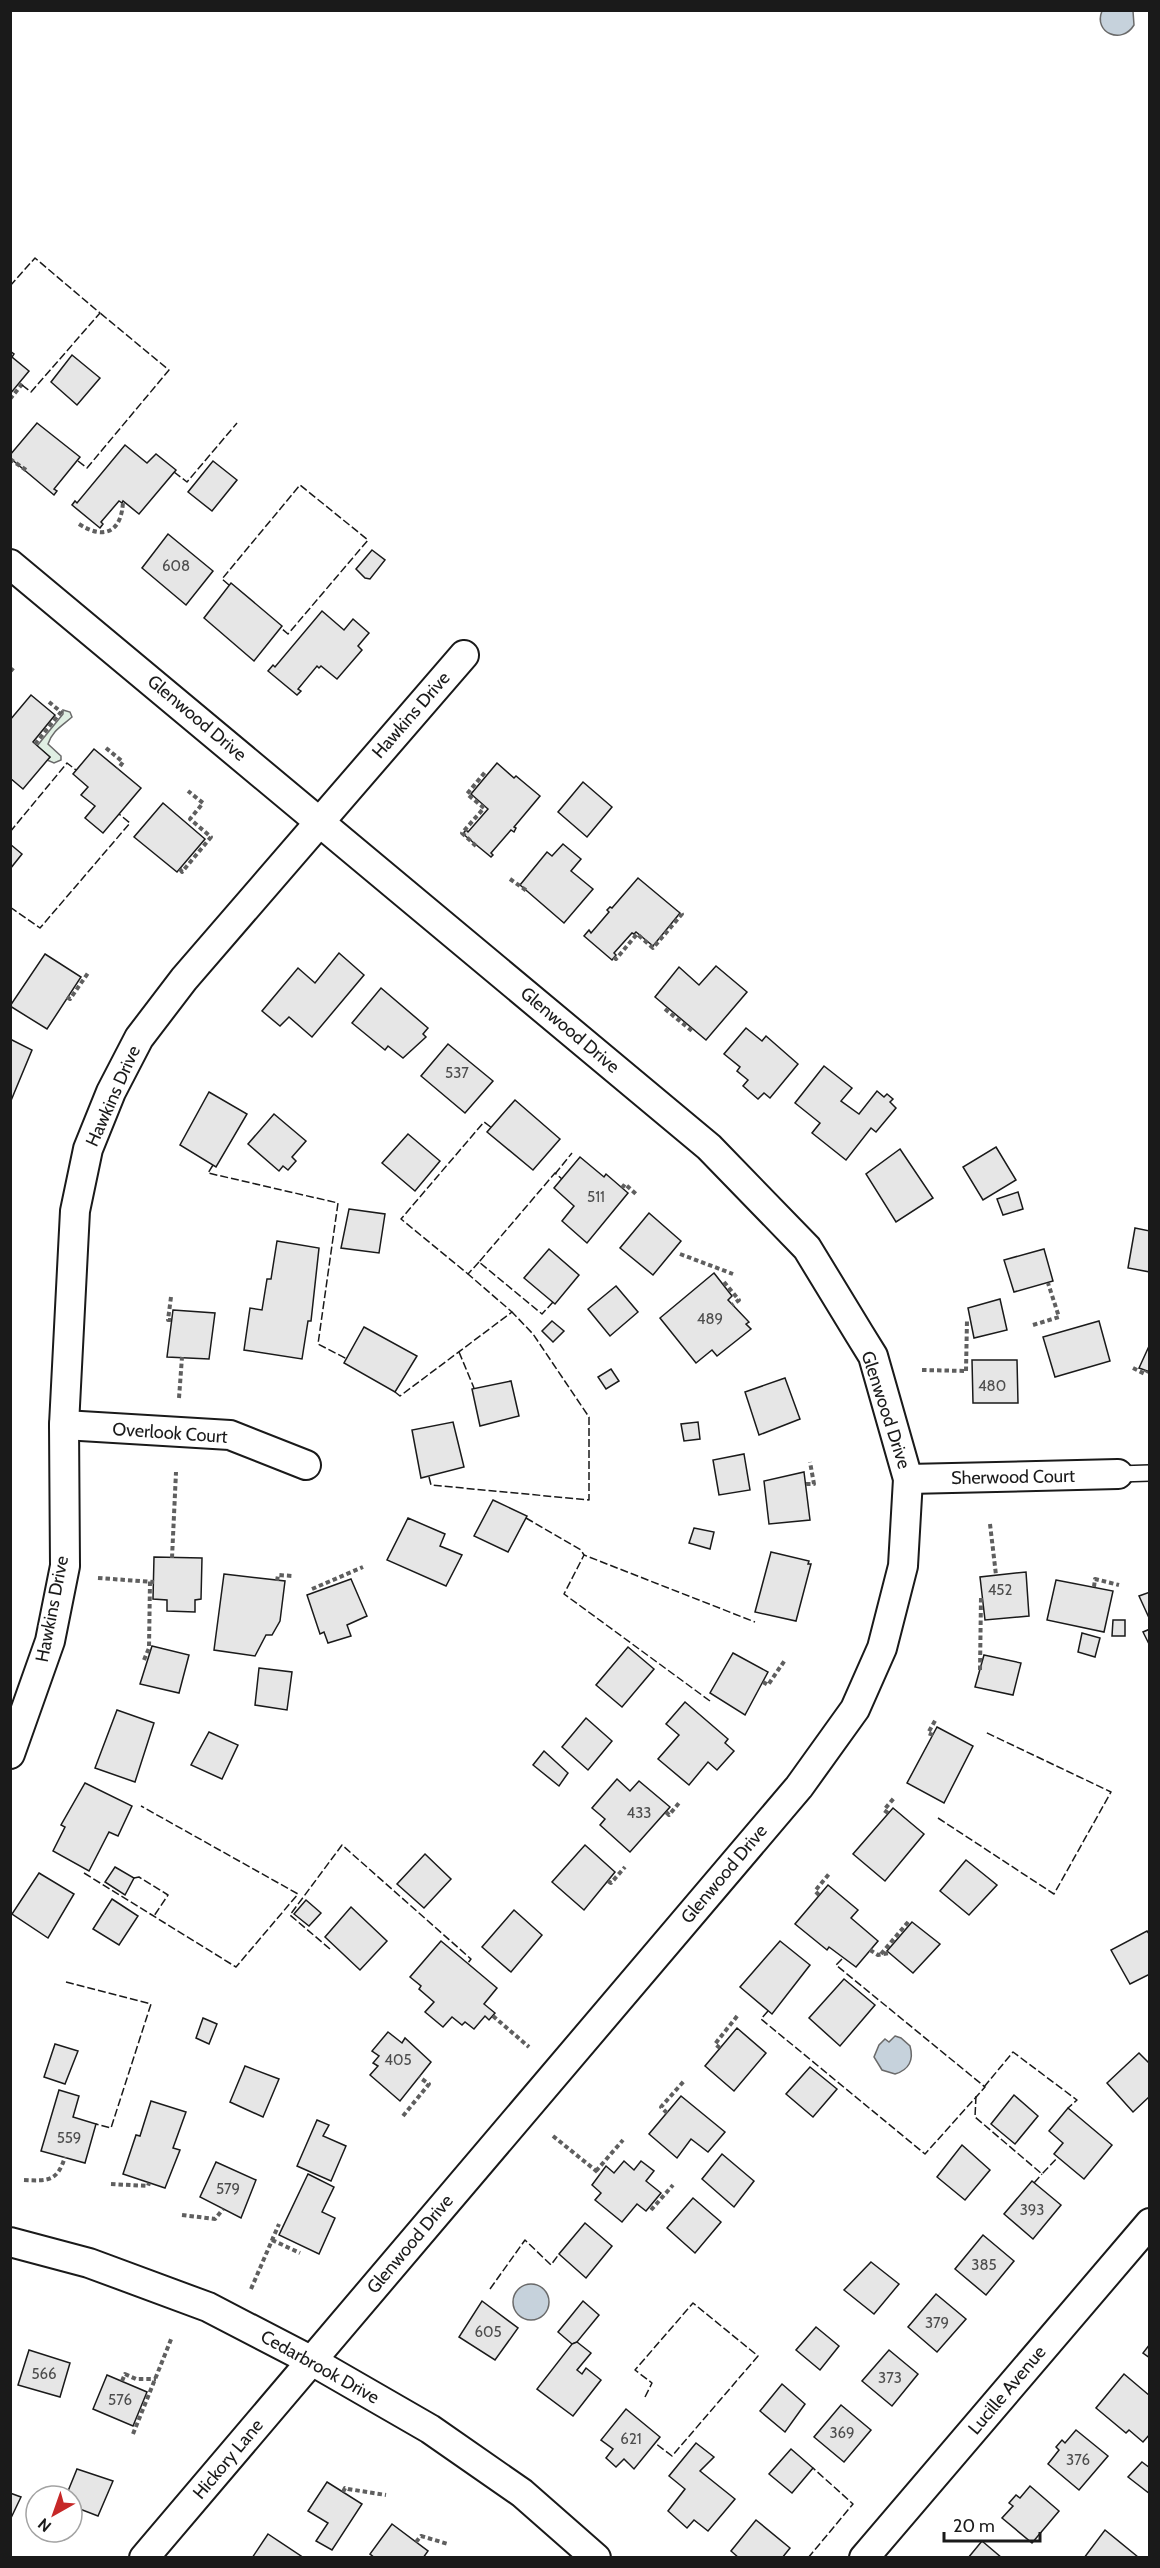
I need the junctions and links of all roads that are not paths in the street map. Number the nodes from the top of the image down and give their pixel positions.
1 (10, 564) edge
2 (464, 655) dead end
3 (319, 820) junction
4 (64, 1425) junction
5 (306, 1465) dead end
6 (1149, 1473) edge
7 (1119, 1474) joint
8 (908, 1479) junction
9 (10, 1754) edge
10 (1149, 2223) edge
11 (10, 2242) edge
12 (312, 2361) junction
13 (144, 2558) edge
14 (596, 2558) edge
15 (864, 2558) edge

1 - 3 street, Glenwood Drive
2 - 3 street, Hawkins Drive
3 - 4 street, Hawkins Drive
3 - 8 street, Glenwood Drive
4 - 5 street, Overlook Court
4 - 9 street, Hawkins Drive
6 - 7 lane
7 - 8 street, Sherwood Court
8 - 12 street, Glenwood Drive
10 - 15 street, Lucille Avenue
11 - 12 street, Cedarbrook Drive
12 - 13 street, Hickory Lane
12 - 14 street, Cedarbrook Drive

